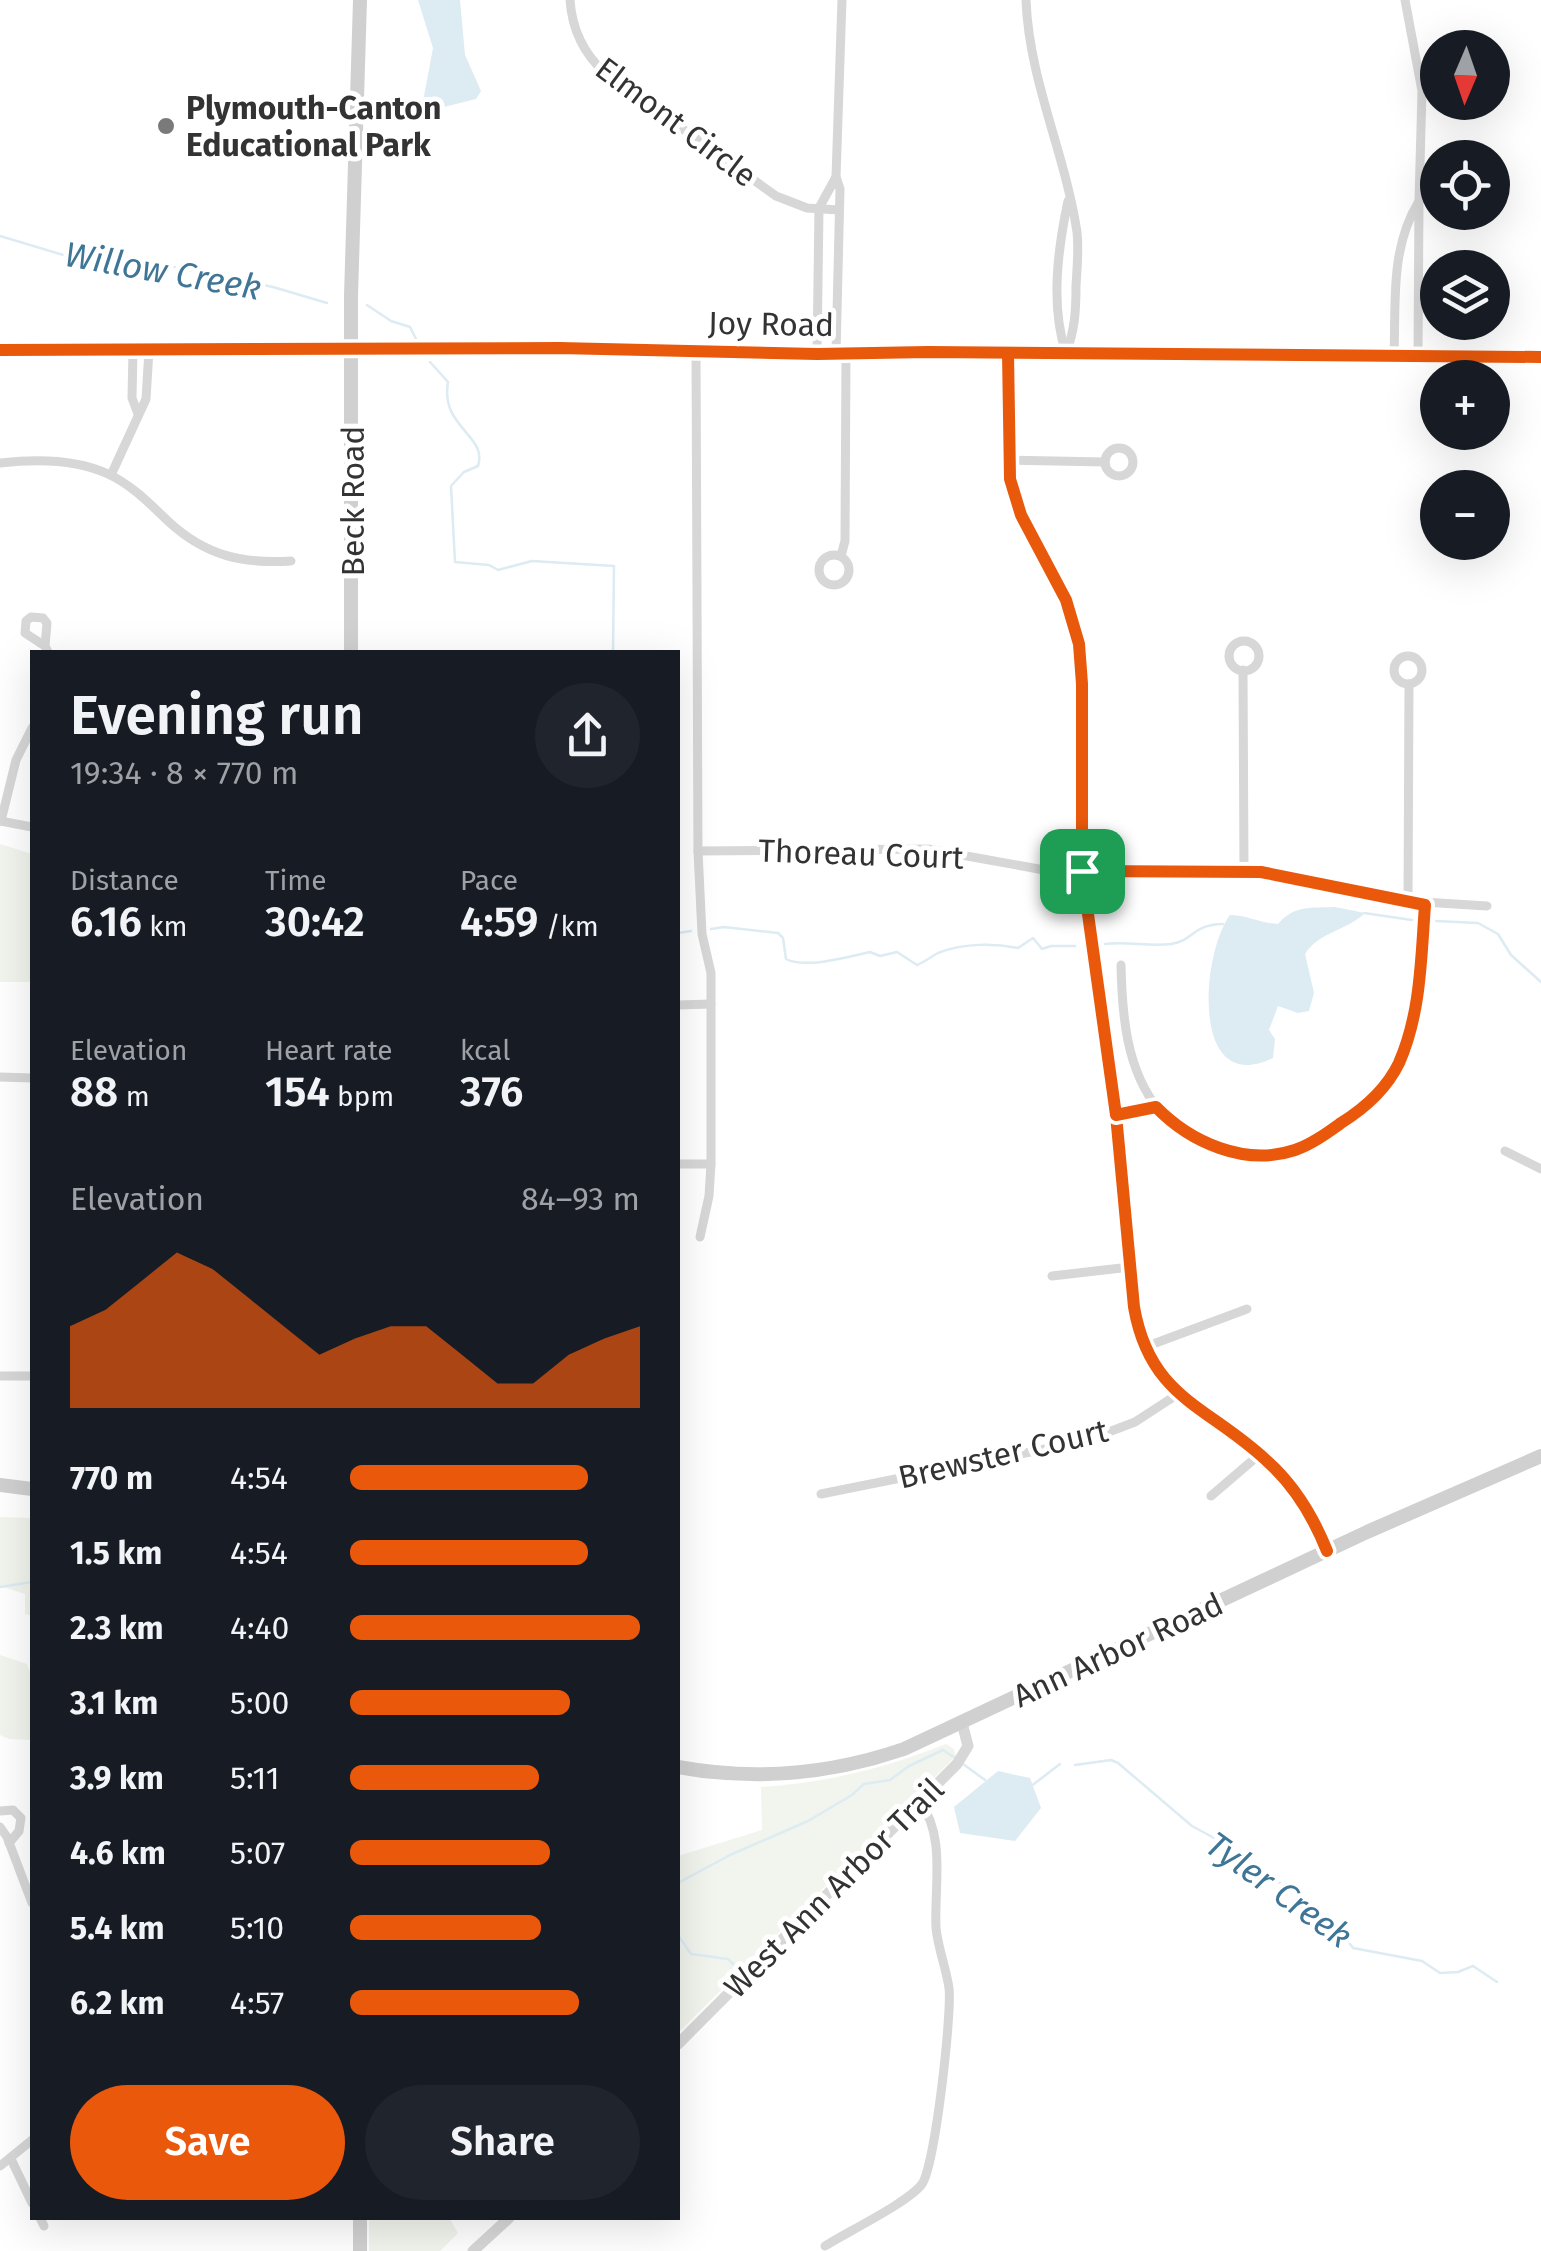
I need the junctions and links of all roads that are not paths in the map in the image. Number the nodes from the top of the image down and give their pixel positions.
1 (360, 0) edge
2 (570, 0) edge
3 (842, 0) edge
4 (1026, 0) edge
5 (1405, 0) edge
6 (836, 177) junction
7 (1068, 198) junction
8 (1418, 202) junction
9 (819, 208) junction
10 (839, 210) junction
11 (818, 250) junction
12 (838, 250) junction
13 (817, 292) junction
14 (837, 292) junction
15 (350, 349) junction
16 (0, 350) edge
17 (133, 350) junction
18 (150, 350) junction
19 (696, 350) junction
20 (1008, 353) junction
21 (1066, 353) junction
22 (817, 354) junction
23 (841, 354) junction
24 (1418, 354) junction
25 (1394, 355) junction
26 (1541, 356) edge
27 (138, 414) junction
28 (1008, 460) junction
29 (1105, 462) dead end
30 (0, 463) edge
31 (111, 476) junction
32 (840, 556) dead end
33 (292, 561) dead end
34 (351, 650) edge
35 (1243, 670) dead end
36 (1409, 684) dead end
37 (30, 732) edge
38 (1, 821) edge
39 (30, 827) edge
40 (698, 851) junction
41 (1082, 871) junction
42 (1244, 872) junction
43 (1408, 902) junction
44 (1425, 905) junction
45 (1487, 906) dead end
46 (1121, 965) dead end
47 (680, 1004) edge
48 (711, 1004) junction
49 (0, 1077) edge
50 (30, 1078) edge
51 (1156, 1107) junction
52 (1116, 1115) junction
53 (1506, 1151) dead end
54 (680, 1164) edge
55 (711, 1164) junction
56 (1541, 1169) edge
57 (700, 1238) dead end
58 (1130, 1267) junction
59 (1052, 1276) dead end
60 (1247, 1309) dead end
61 (1145, 1347) junction
62 (0, 1376) edge
63 (30, 1376) edge
64 (1178, 1394) junction
65 (1260, 1454) junction
66 (1541, 1456) edge
67 (0, 1486) edge
68 (30, 1489) edge
69 (821, 1494) dead end
70 (1211, 1496) dead end
71 (1327, 1551) junction
72 (962, 1723) junction
73 (680, 1767) edge
74 (920, 1802) junction
75 (0, 1812) edge
76 (0, 1828) edge
77 (9, 1843) junction
78 (30, 1898) edge
79 (680, 2042) edge
80 (30, 2142) edge
81 (10, 2160) junction
82 (0, 2166) edge
83 (30, 2199) edge
84 (360, 2220) edge
85 (507, 2220) edge
86 (826, 2246) dead end
87 (360, 2251) edge
88 (474, 2251) edge

1 - 15 main road, Beck Road
2 - 9 street, Elmont Circle
3 - 6 street
4 - 7 street
5 - 8 street
6 - 9 street
6 - 10 street
7 - 21 street
7 - 21 street
8 - 24 street
8 - 25 street
9 - 10 street, Elmont Circle
9 - 11 street
10 - 12 street
11 - 12 street
11 - 13 street
12 - 14 street
13 - 14 street
13 - 22 street
14 - 23 street
15 - 18 street, Joy Road
15 - 19 street, Joy Road
15 - 34 main road, Beck Road
16 - 17 street, Joy Road
17 - 18 street, Joy Road
17 - 27 street
18 - 27 street
19 - 22 street, Joy Road
19 - 40 street
20 - 21 street, Joy Road
20 - 23 street, Joy Road
20 - 28 street
21 - 25 street, Joy Road
22 - 23 street, Joy Road
23 - 32 street
24 - 25 street, Joy Road
24 - 26 street, Joy Road
27 - 31 street
28 - 29 street
28 - 41 street
30 - 31 street
31 - 33 street
35 - 42 street
36 - 43 street
37 - 38 street
38 - 39 street
40 - 41 street, Thoreau Court
40 - 48 street
41 - 42 street, Thoreau Court
41 - 52 street
42 - 43 street, Thoreau Court
43 - 44 street, Thoreau Court
44 - 45 street, Thoreau Court
44 - 51 street
46 - 51 street
47 - 48 street
48 - 55 street
49 - 50 street
51 - 52 street
52 - 58 street
53 - 56 street
54 - 55 street
55 - 57 street
58 - 59 street
58 - 61 street
60 - 61 street
61 - 64 street
62 - 63 street
64 - 65 street
64 - 69 street, Brewster Court
65 - 70 street
65 - 71 street
66 - 71 main road, Ann Arbor Road
67 - 68 main road
71 - 72 main road, Ann Arbor Road
72 - 73 main road, Ann Arbor Road
72 - 74 street, West Ann Arbor Trail
74 - 79 street, West Ann Arbor Trail
74 - 86 street
75 - 77 street
76 - 77 street
77 - 78 street
80 - 81 street
81 - 82 street
81 - 83 street
84 - 87 main road
85 - 88 street

